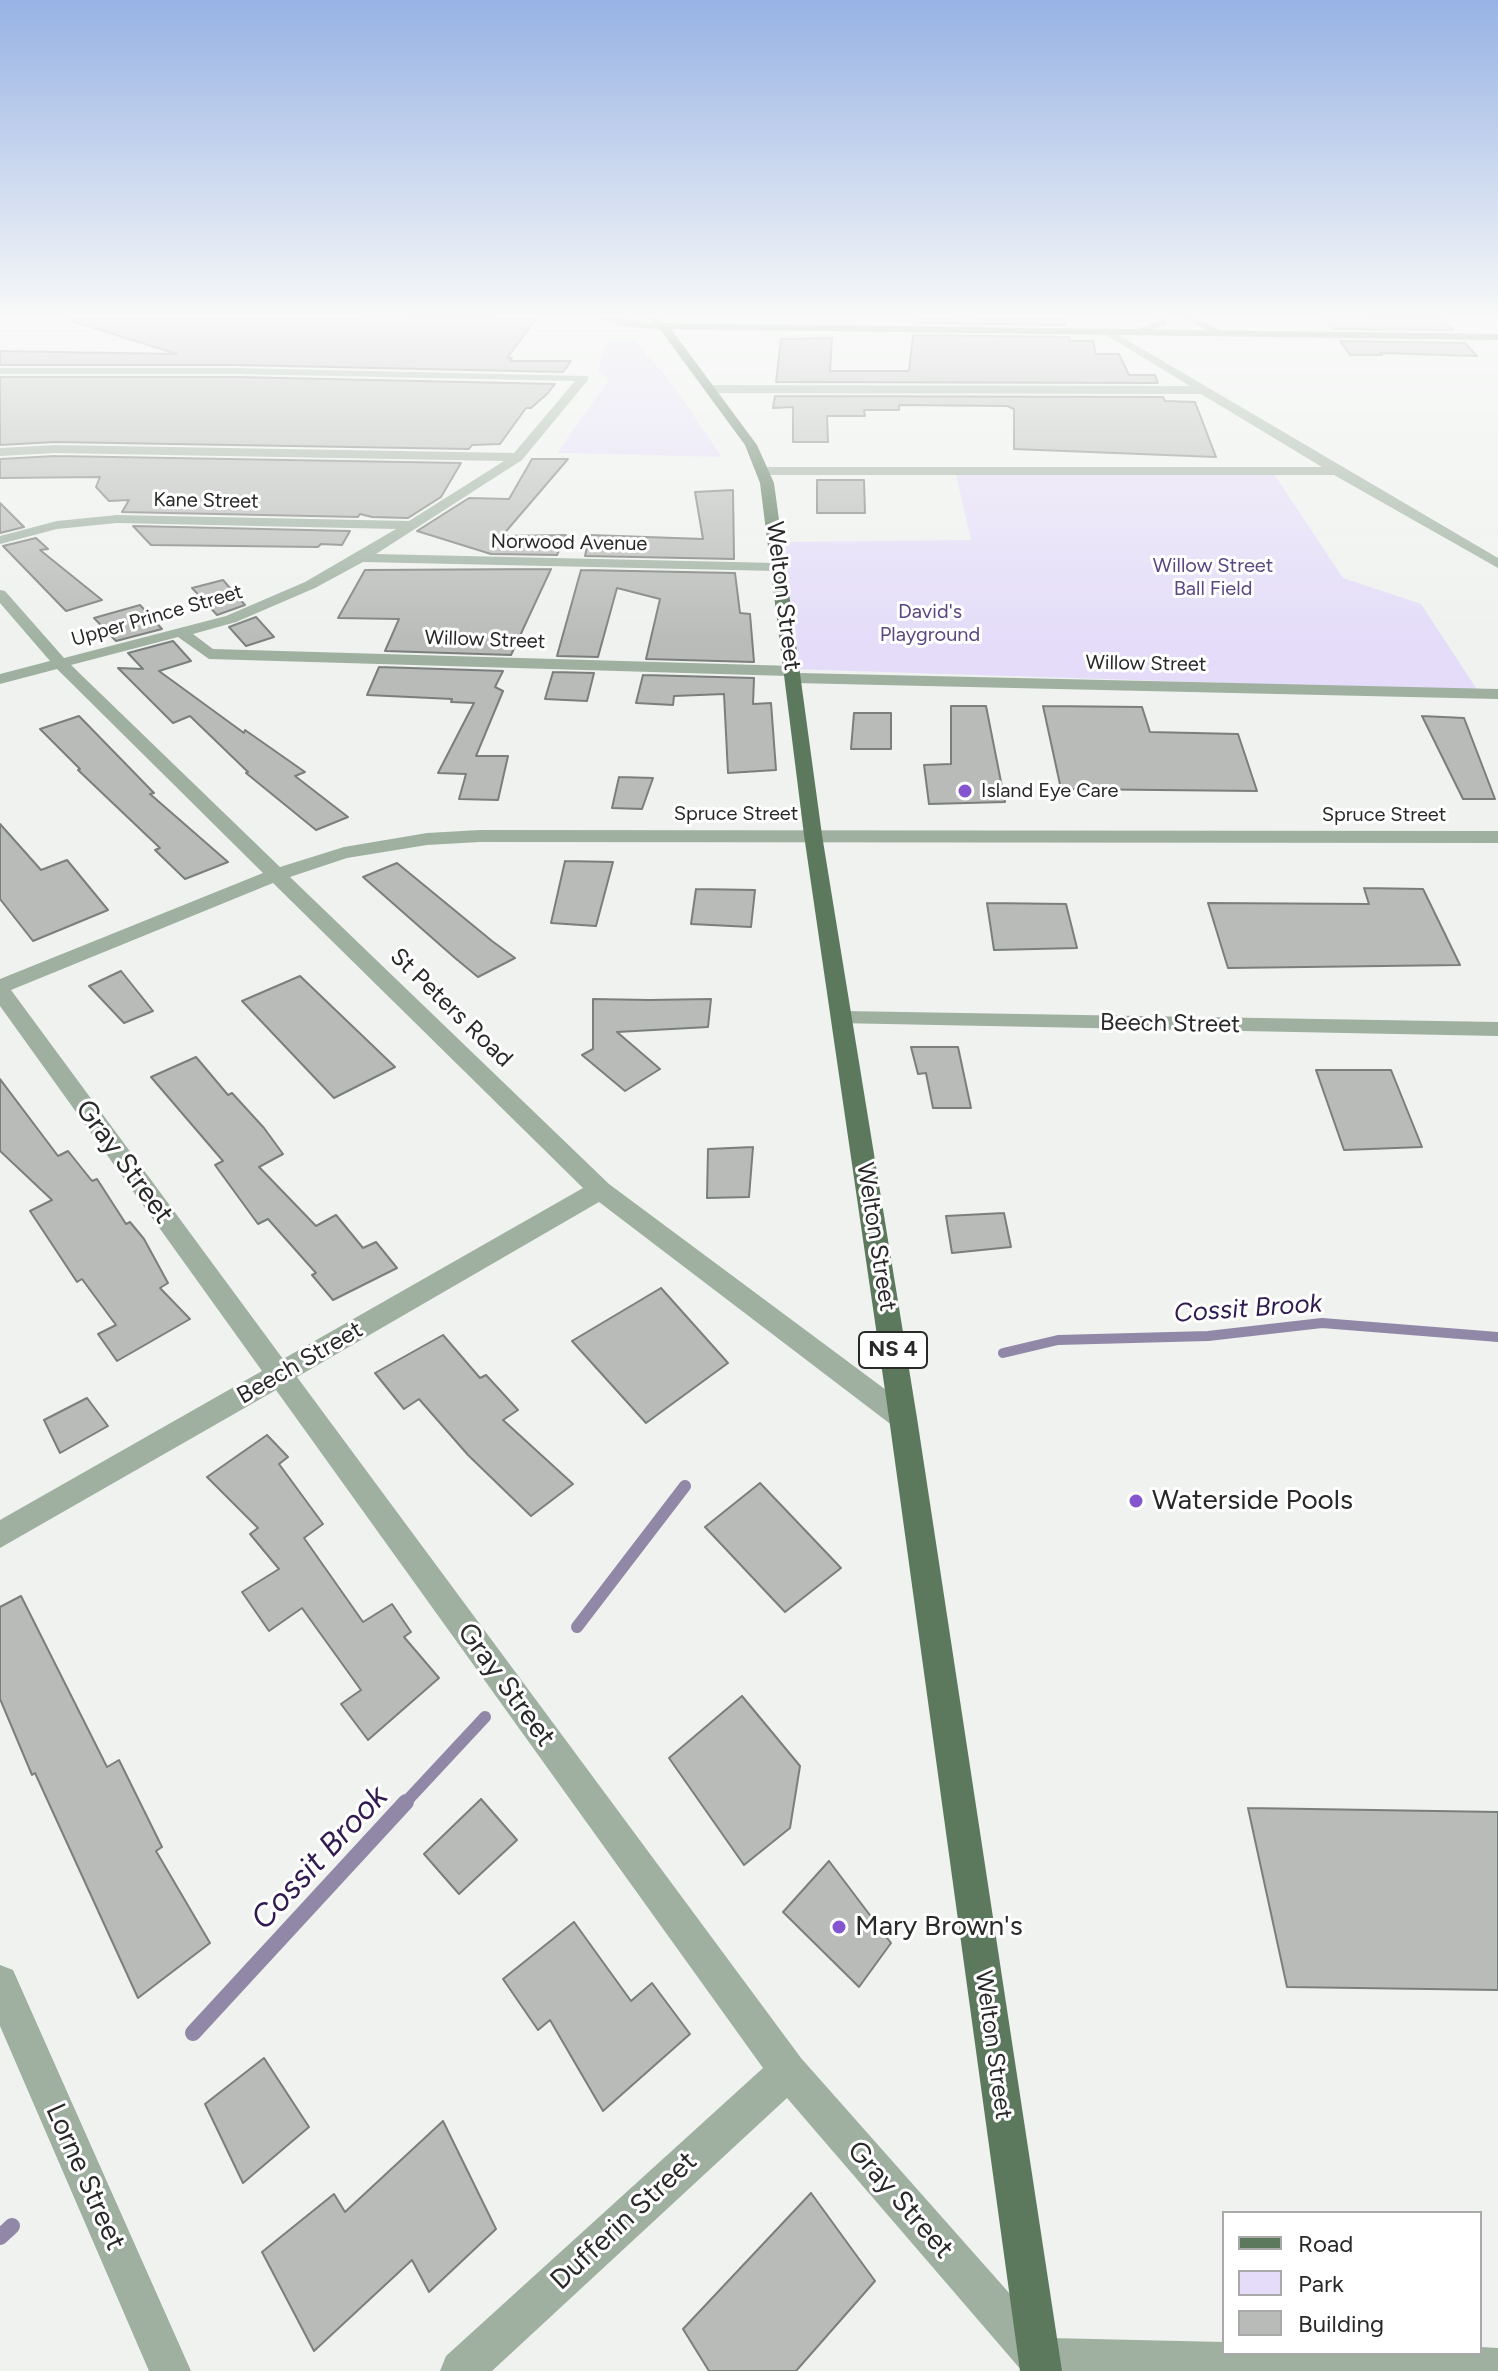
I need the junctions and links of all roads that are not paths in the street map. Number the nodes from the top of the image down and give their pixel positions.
1 (546, 424) edge
2 (736, 424) edge
3 (1259, 424) edge
4 (0, 452) edge
5 (518, 457) junction
6 (764, 471) junction
7 (1337, 471) junction
8 (413, 525) junction
9 (0, 540) edge
10 (360, 558) junction
11 (1498, 564) edge
12 (777, 567) junction
13 (0, 594) edge
14 (182, 633) junction
15 (60, 663) junction
16 (793, 674) junction
17 (0, 679) edge
18 (1498, 694) edge
19 (813, 835) junction
20 (1498, 837) edge
21 (276, 875) junction
22 (0, 989) edge
23 (843, 1018) junction
24 (1498, 1029) edge
25 (600, 1190) junction
26 (279, 1374) junction
27 (903, 1418) junction
28 (0, 1535) edge
29 (0, 1983) edge
30 (788, 2071) junction
31 (1040, 2365) edge
32 (1498, 2369) edge
33 (170, 2371) edge
34 (461, 2371) edge

1 - 5 street, Upper Prince Street
2 - 6 main road, Welton Street / NS 4
3 - 7 street
4 - 5 street
5 - 8 street, Upper Prince Street
6 - 7 street
6 - 12 main road, Welton Street / NS 4
7 - 11 street
8 - 9 street, Kane Street
8 - 10 street, Upper Prince Street
10 - 12 street, Norwood Avenue
10 - 14 street, Upper Prince Street
12 - 16 main road, Welton Street / NS 4
13 - 15 street, St Peters Road
14 - 15 street, Upper Prince Street
14 - 16 street, Willow Street
15 - 17 street, Upper Prince Street
15 - 21 street, St Peters Road
16 - 18 street, Willow Street
16 - 19 main road, Welton Street / NS 4
19 - 20 street, Spruce Street
19 - 21 street, Spruce Street
19 - 23 main road, Welton Street / NS 4
21 - 22 street, Spruce Street
21 - 25 street, St Peters Road
22 - 26 street, Gray Street
23 - 24 street, Beech Street
23 - 27 main road, Welton Street / NS 4
25 - 26 street, Beech Street
25 - 27 street, St Peters Road
26 - 28 street, Beech Street
26 - 30 street, Gray Street
27 - 31 main road, Welton Street / NS 4
29 - 33 street, Lorne Street
30 - 31 street, Gray Street
30 - 34 street, Dufferin Street
31 - 32 street

